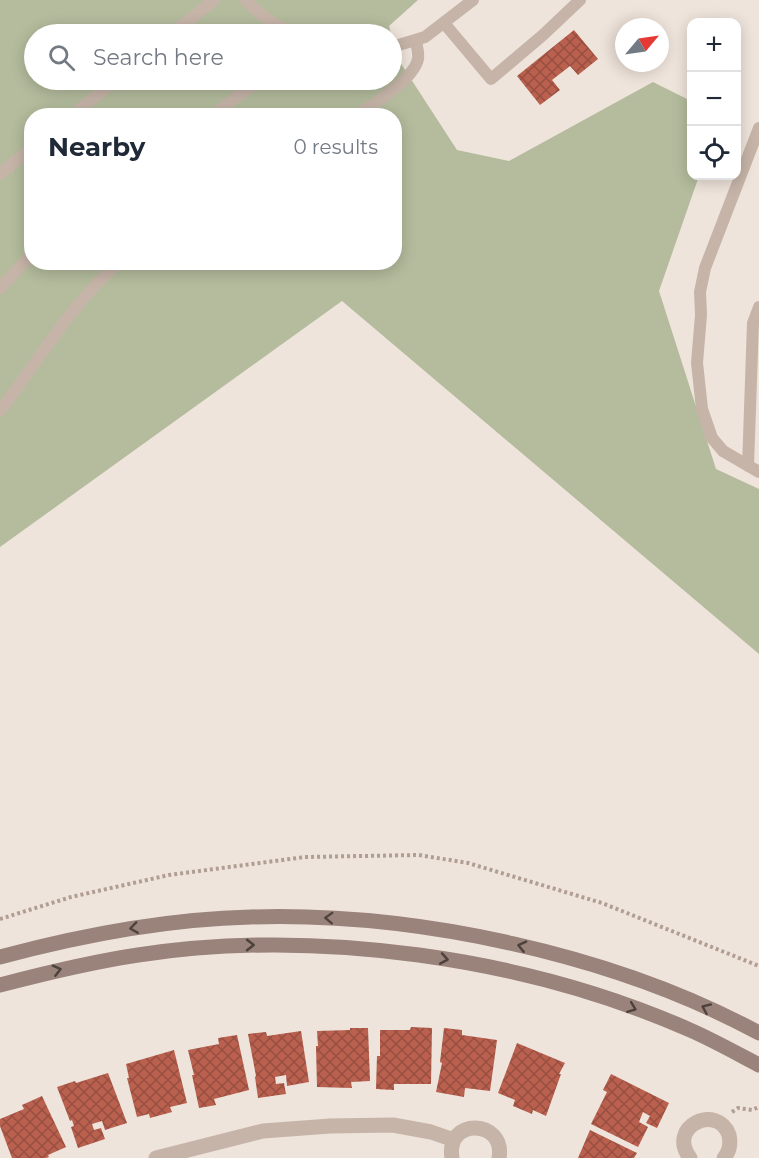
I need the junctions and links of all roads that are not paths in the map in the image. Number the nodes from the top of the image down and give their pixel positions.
1 (214, 0) edge
2 (246, 0) edge
3 (473, 0) edge
4 (580, 0) edge
5 (444, 23) junction
6 (184, 24) edge
7 (276, 24) edge
8 (416, 40) junction
9 (402, 44) edge
10 (402, 80) edge
11 (104, 90) edge
12 (246, 90) edge
13 (392, 90) edge
14 (82, 108) edge
15 (222, 108) edge
16 (370, 108) edge
17 (759, 128) edge
18 (24, 154) edge
19 (0, 174) edge
20 (24, 262) edge
21 (110, 270) edge
22 (0, 288) edge
23 (759, 307) edge
24 (0, 411) edge
25 (753, 469) edge
26 (0, 957) edge
27 (0, 985) edge
28 (759, 1033) edge
29 (759, 1065) edge
30 (454, 1140) junction
31 (156, 1158) edge
32 (452, 1158) edge
33 (498, 1158) edge
34 (690, 1158) edge
35 (724, 1158) edge

1 - 6 lane
2 - 7 lane
3 - 5 lane
4 - 5 lane
5 - 8 lane
8 - 9 lane
8 - 10 lane
11 - 14 lane
12 - 15 lane
13 - 16 lane
17 - 25 lane
18 - 19 lane
20 - 22 lane
21 - 24 lane
23 - 25 lane
28 -> 26 main road
27 -> 29 main road
30 - 31 street
30 - 32 street
30 - 33 street
34 - 35 street

